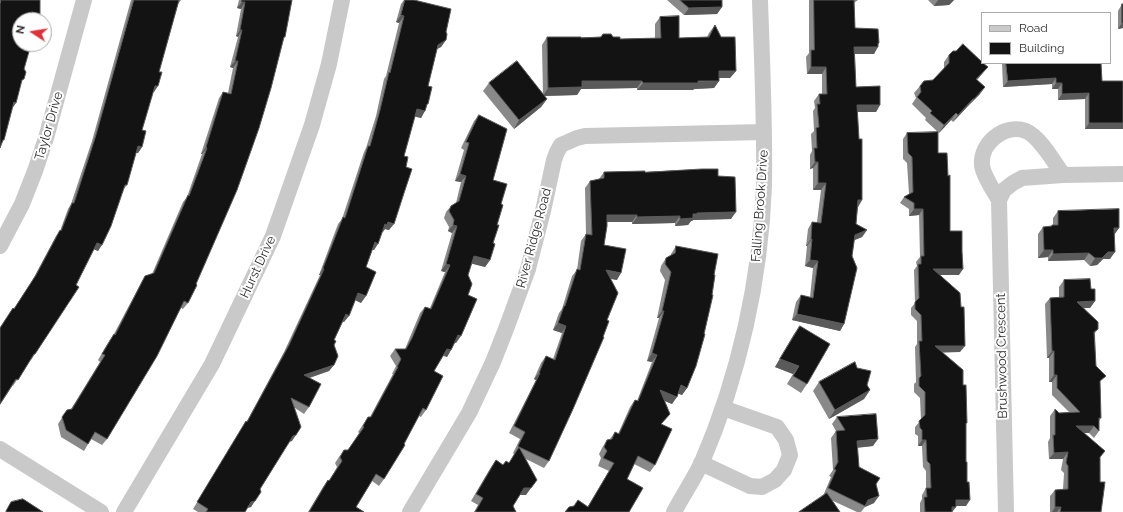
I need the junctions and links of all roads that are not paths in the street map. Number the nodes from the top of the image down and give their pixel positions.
1 (84, 0) edge
2 (342, 0) edge
3 (760, 0) edge
4 (764, 132) junction
5 (1123, 174) edge
6 (1062, 176) junction
7 (999, 200) junction
8 (0, 246) edge
9 (723, 408) junction
10 (0, 450) edge
11 (701, 463) junction
12 (100, 512) edge
13 (124, 512) edge
14 (410, 512) edge
15 (674, 512) edge
16 (1006, 512) edge

1 - 8 street, Taylor Drive
2 - 13 street, Hurst Drive
3 - 4 street, Falling Brook Drive
4 - 9 street, Falling Brook Drive
4 - 14 street, River Ridge Road
5 - 6 street
6 - 7 street
6 - 7 street, Brushwood Crescent
7 - 16 street, Brushwood Crescent
9 - 11 street, Falling Brook Drive
9 - 11 street
10 - 12 street
11 - 15 street, Falling Brook Drive

